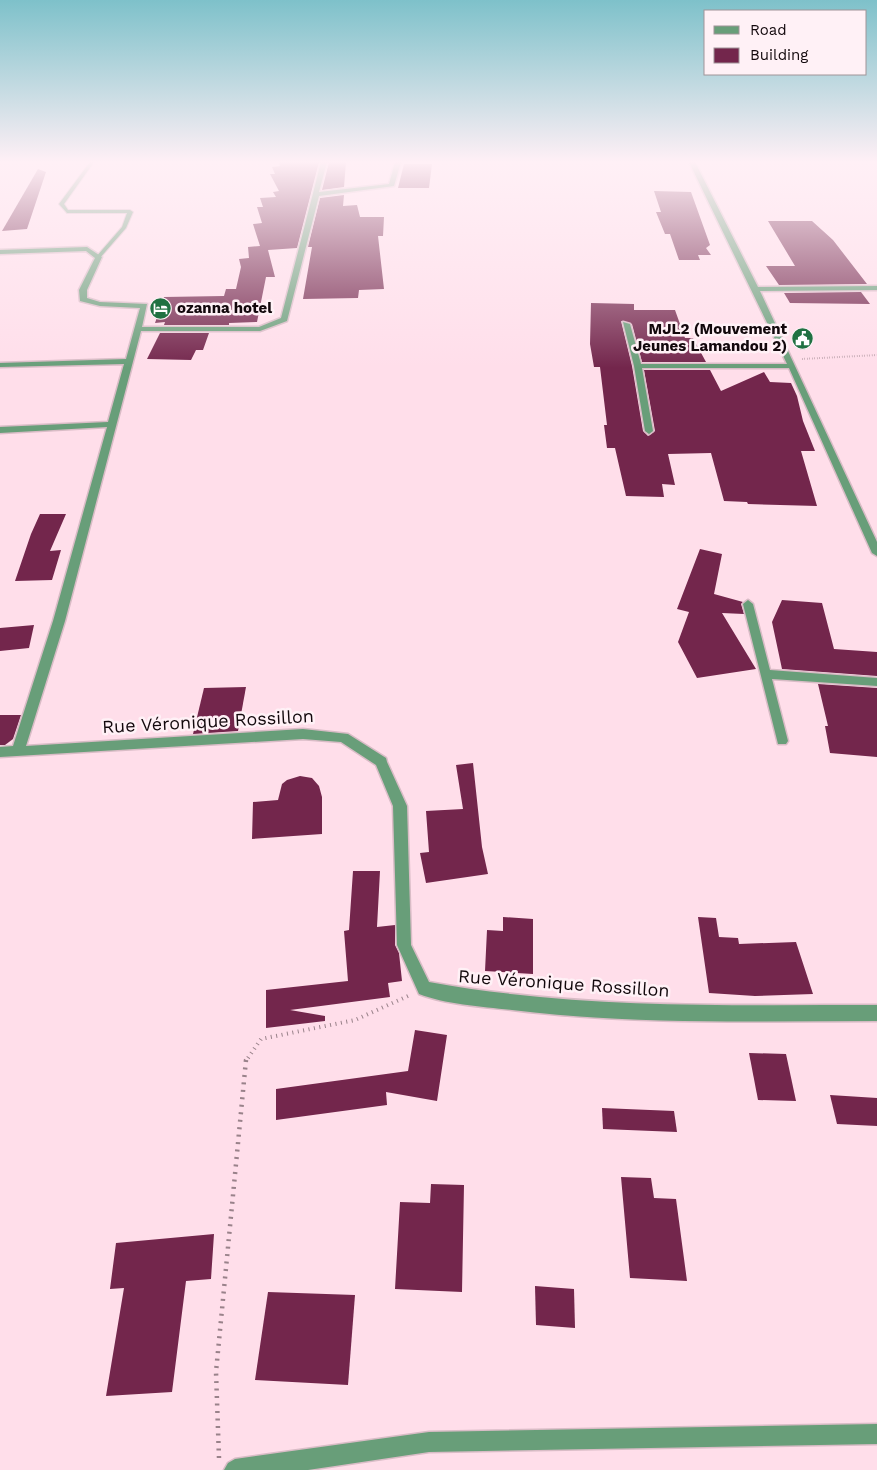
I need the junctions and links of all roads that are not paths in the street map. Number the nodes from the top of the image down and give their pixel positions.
1 (121, 231) edge
2 (307, 231) edge
3 (727, 231) edge
4 (0, 252) edge
5 (99, 257) junction
6 (877, 288) edge
7 (756, 289) junction
8 (626, 324) dead end
9 (138, 329) junction
10 (130, 361) junction
11 (791, 363) junction
12 (0, 365) edge
13 (638, 366) junction
14 (112, 424) junction
15 (0, 430) edge
16 (649, 431) dead end
17 (877, 553) edge
18 (748, 604) dead end
19 (766, 674) junction
20 (877, 682) edge
21 (782, 742) dead end
22 (18, 751) junction
23 (0, 752) edge
24 (877, 1013) edge
25 (877, 1434) edge
26 (227, 1465) edge

1 - 5 lane
2 - 9 street
3 - 7 street
4 - 5 street
5 - 9 street
6 - 7 street
7 - 11 street
8 - 13 street
9 - 10 street
10 - 12 street
10 - 14 street
11 - 13 street
11 - 17 street
13 - 16 street
14 - 15 street
14 - 22 street
18 - 19 street
19 - 20 street
19 - 21 street
22 - 23 street, Rue Véronique Rossillon
22 - 24 street, Rue Véronique Rossillon
25 - 26 street

